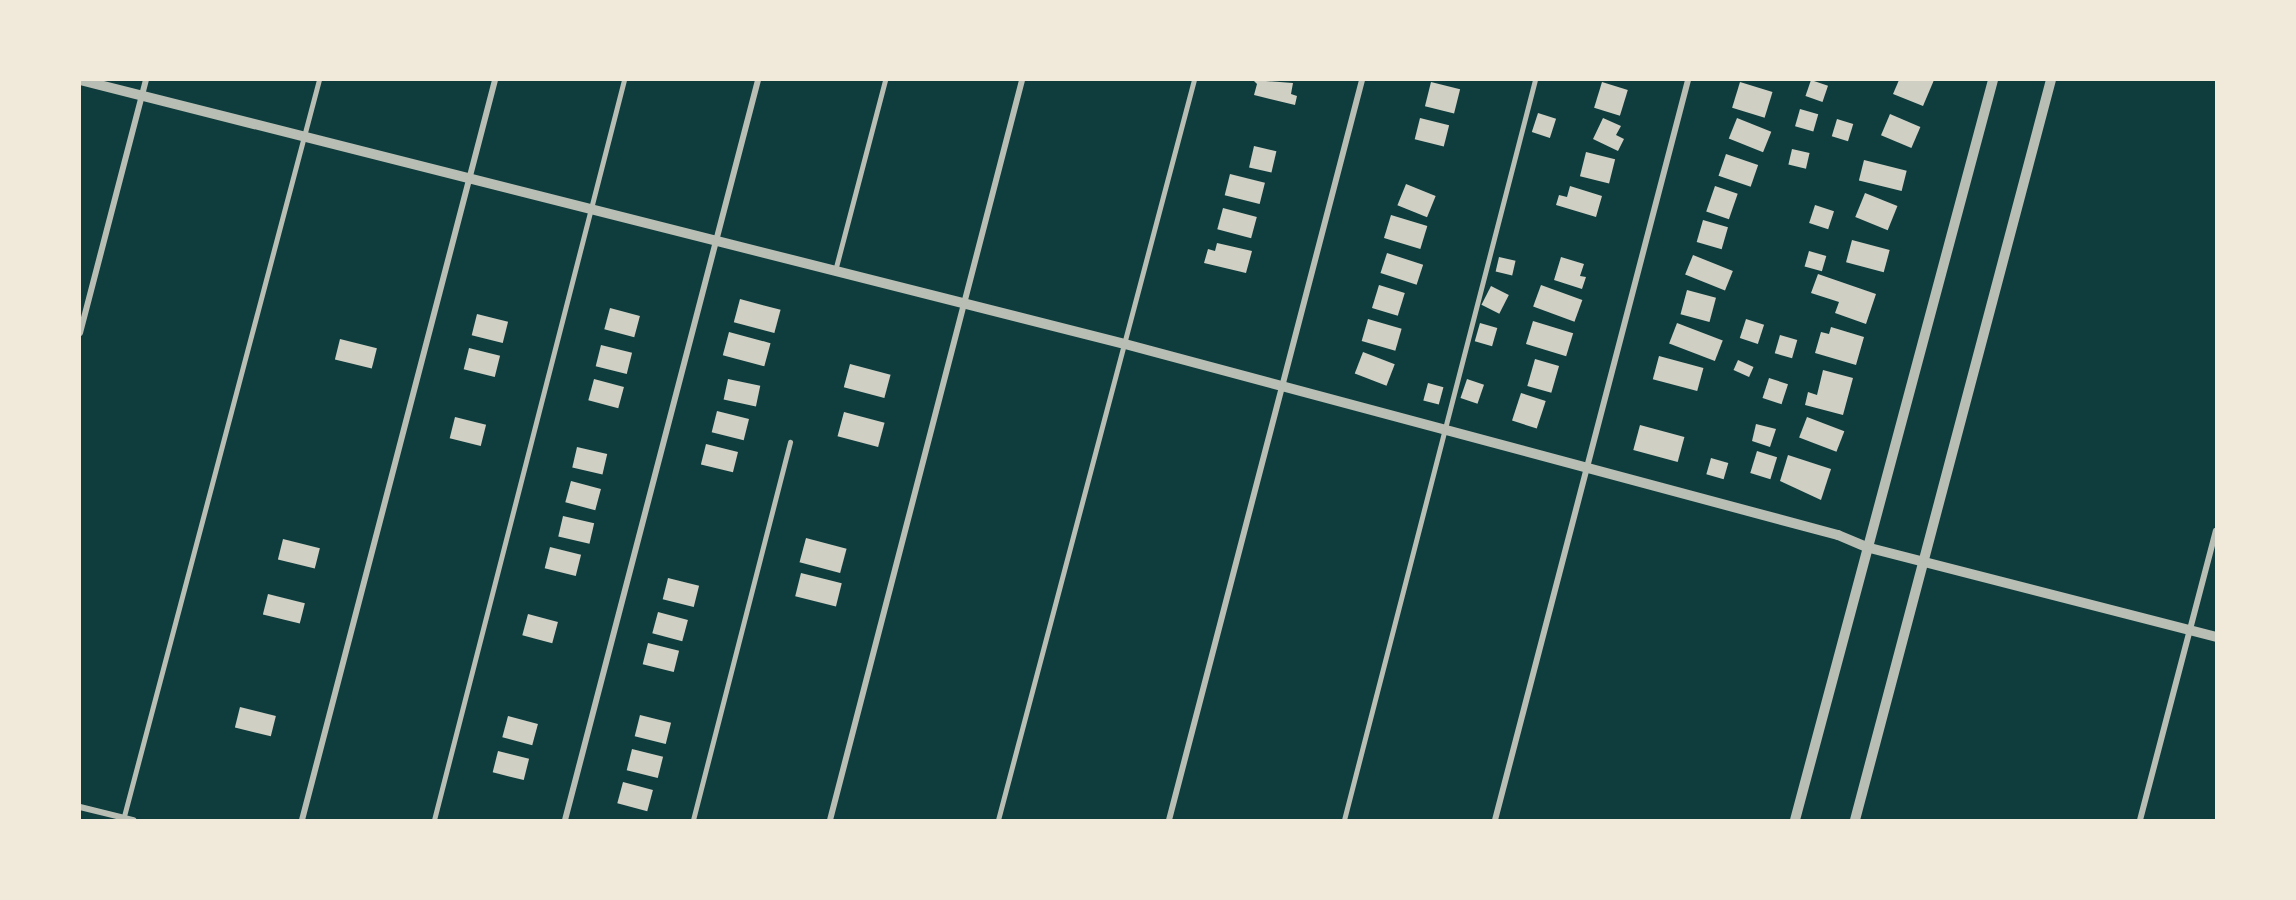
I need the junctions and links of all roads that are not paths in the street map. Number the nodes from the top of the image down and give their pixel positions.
1 (80, 80) edge
2 (147, 80) edge
3 (319, 80) edge
4 (495, 80) edge
5 (624, 80) edge
6 (758, 80) edge
7 (885, 80) edge
8 (1022, 80) edge
9 (1194, 80) edge
10 (1362, 80) edge
11 (1535, 80) edge
12 (1688, 80) edge
13 (1993, 80) edge
14 (2051, 80) edge
15 (142, 96) junction
16 (304, 137) junction
17 (469, 178) junction
18 (591, 209) junction
19 (716, 241) junction
20 (835, 271) junction
21 (963, 303) junction
22 (80, 333) edge
23 (1125, 344) junction
24 (1284, 389) junction
25 (1444, 431) junction
26 (790, 442) dead end
27 (1584, 467) junction
28 (2217, 531) edge
29 (1866, 547) junction
30 (1924, 562) junction
31 (2190, 630) junction
32 (2217, 637) edge
33 (80, 807) edge
34 (123, 819) edge
35 (133, 820) edge
36 (302, 820) edge
37 (434, 820) edge
38 (565, 820) edge
39 (693, 820) edge
40 (830, 820) edge
41 (998, 820) edge
42 (1169, 820) edge
43 (1344, 820) edge
44 (1495, 820) edge
45 (1795, 820) edge
46 (1855, 820) edge
47 (2140, 820) edge

1 - 15 street
2 - 15 street
3 - 16 lane
4 - 17 street
5 - 18 lane
6 - 19 street
7 - 20 lane
8 - 21 street
9 - 23 lane
10 - 24 street
11 - 25 lane
12 - 27 street
13 - 29 street
14 - 30 street
15 - 16 street
15 - 22 street
16 - 17 street
16 - 34 lane
17 - 18 street
17 - 36 street
18 - 19 street
18 - 37 lane
19 - 20 street
19 - 38 street
20 - 21 street
21 - 23 street
21 - 40 street
23 - 24 street
23 - 41 lane
24 - 25 street
24 - 42 street
25 - 27 street
25 - 43 lane
26 - 39 lane
27 - 29 street
27 - 44 street
28 - 31 street
29 - 30 street
29 - 45 street
30 - 31 street
30 - 46 street
31 - 32 street
31 - 47 street
33 - 34 street
34 - 35 street

